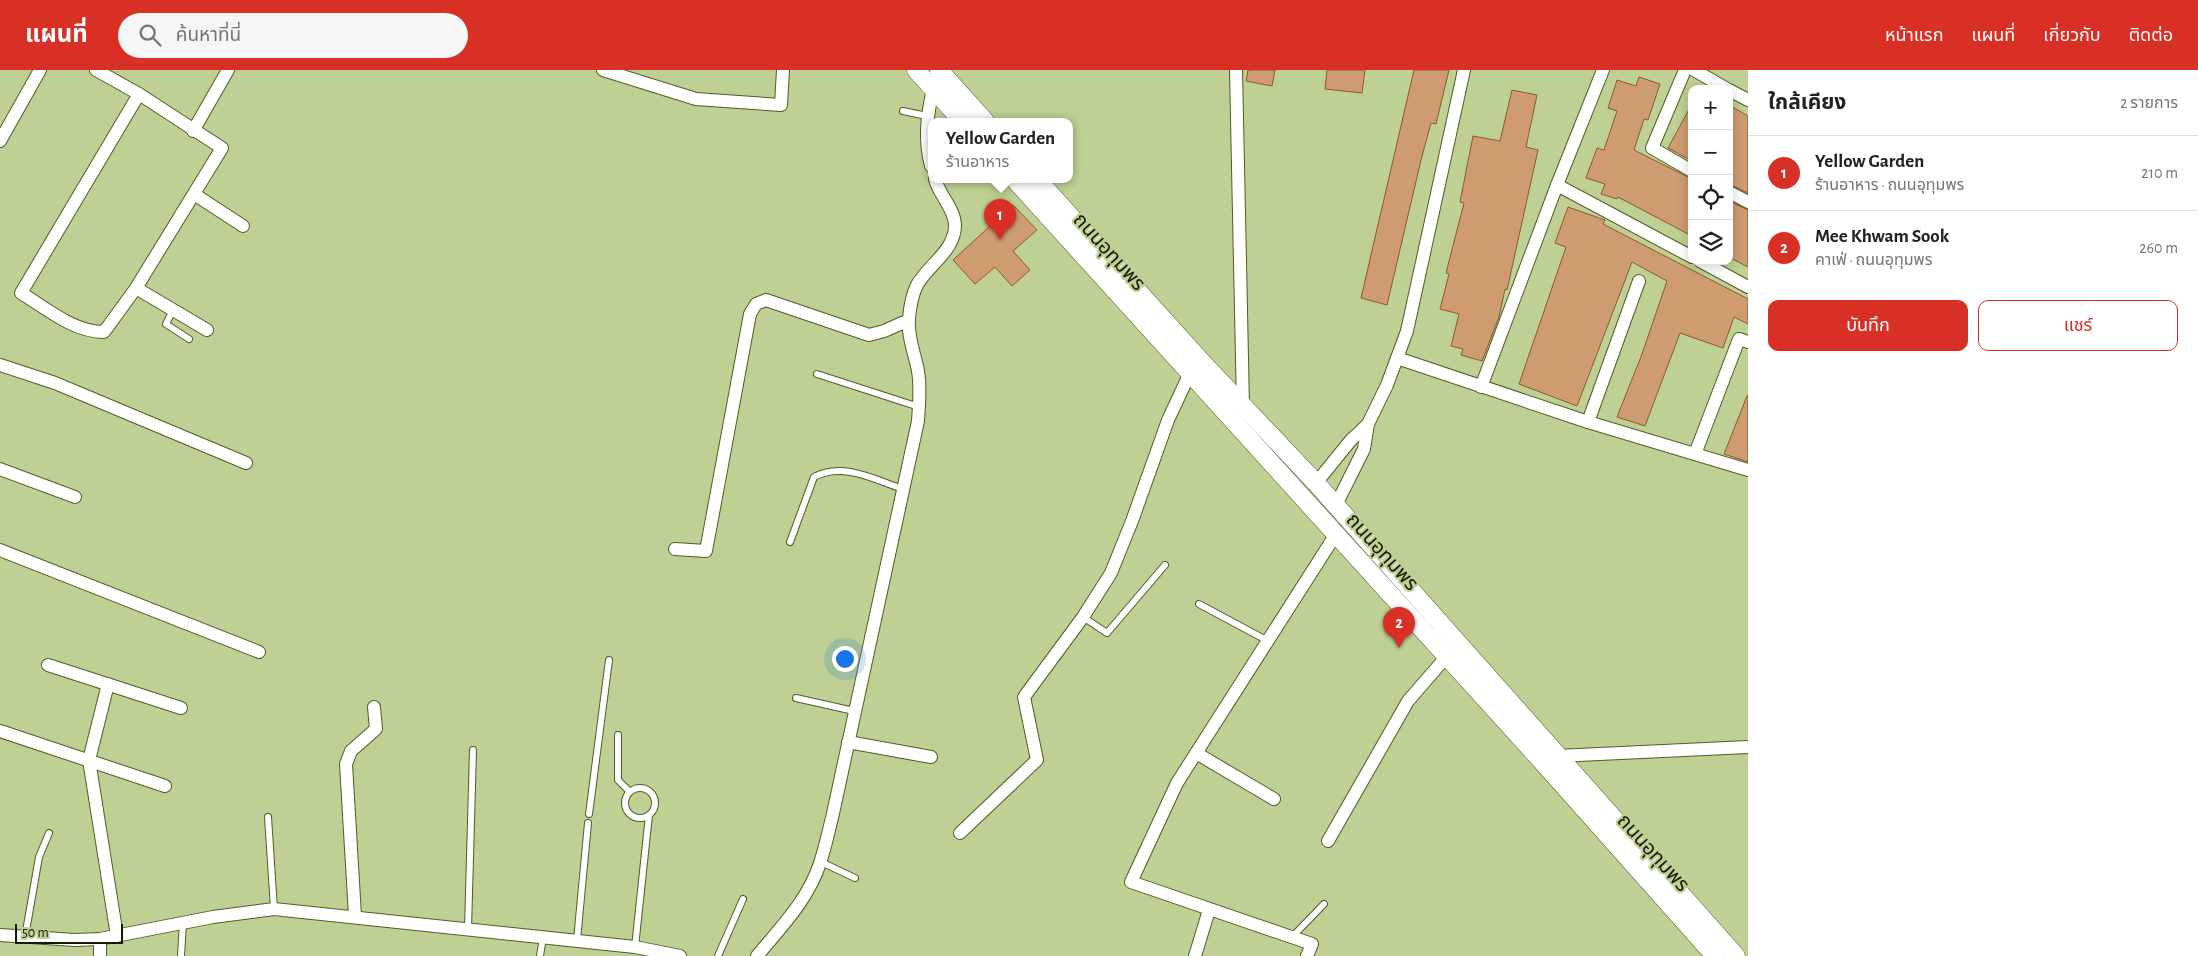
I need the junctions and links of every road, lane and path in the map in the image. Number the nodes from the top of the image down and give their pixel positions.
1 (40, 70) edge
2 (96, 70) edge
3 (228, 70) edge
4 (603, 70) edge
5 (783, 70) edge
6 (916, 70) edge
7 (938, 70) edge
8 (1236, 70) edge
9 (1464, 70) edge
10 (1603, 70) edge
11 (1685, 70) edge
12 (1694, 70) edge
13 (1721, 85) edge
14 (933, 89) junction
15 (1733, 92) edge
16 (139, 94) junction
17 (1748, 100) edge
18 (903, 111) dead end
19 (927, 116) junction
20 (959, 118) edge
21 (982, 118) edge
22 (193, 131) junction
23 (0, 141) edge
24 (928, 154) edge
25 (1688, 169) edge
26 (936, 183) edge
27 (1018, 183) edge
28 (1041, 183) edge
29 (1557, 185) junction
30 (194, 194) junction
31 (1733, 194) edge
32 (1748, 202) edge
33 (243, 226) dead end
34 (1688, 255) edge
35 (1707, 265) edge
36 (1639, 282) dead end
37 (1748, 287) edge
38 (136, 288) junction
39 (173, 310) junction
40 (909, 320) junction
41 (207, 330) dead end
42 (189, 338) dead end
43 (1748, 342) edge
44 (1397, 358) junction
45 (0, 365) edge
46 (1190, 373) junction
47 (817, 374) dead end
48 (1481, 387) junction
49 (919, 407) junction
50 (1243, 407) junction
51 (1588, 422) junction
52 (1368, 424) junction
53 (1695, 454) junction
54 (246, 462) dead end
55 (0, 469) edge
56 (1748, 470) edge
57 (1316, 484) junction
58 (903, 489) junction
59 (75, 497) dead end
60 (1335, 506) junction
61 (1336, 534) junction
62 (790, 542) dead end
63 (675, 549) dead end
64 (0, 550) edge
65 (1165, 565) dead end
66 (1199, 604) dead end
67 (1084, 617) junction
68 (1268, 641) junction
69 (259, 652) dead end
70 (1448, 656) junction
71 (609, 660) dead end
72 (48, 665) dead end
73 (108, 684) junction
74 (796, 698) dead end
75 (374, 707) dead end
76 (181, 708) dead end
77 (854, 711) junction
78 (0, 731) edge
79 (618, 735) dead end
80 (848, 742) junction
81 (1748, 747) edge
82 (473, 750) dead end
83 (1196, 753) junction
84 (1557, 756) junction
85 (931, 757) dead end
86 (89, 760) junction
87 (165, 786) dead end
88 (629, 791) junction
89 (1274, 799) dead end
90 (589, 814) dead end
91 (649, 815) junction
92 (268, 817) dead end
93 (588, 823) dead end
94 (49, 833) dead end
95 (960, 833) dead end
96 (1328, 841) dead end
97 (821, 862) junction
98 (855, 878) dead end
99 (743, 899) dead end
100 (1324, 904) dead end
101 (274, 909) junction
102 (1209, 910) junction
103 (355, 916) junction
104 (183, 923) junction
105 (468, 929) junction
106 (0, 935) edge
107 (117, 936) junction
108 (1293, 936) junction
109 (25, 937) junction
110 (543, 937) junction
111 (100, 939) junction
112 (577, 940) junction
113 (635, 947) junction
114 (100, 956) edge
115 (181, 956) edge
116 (540, 956) edge
117 (678, 956) edge
118 (718, 956) edge
119 (757, 956) edge
120 (1195, 956) edge
121 (1307, 956) edge
122 (1715, 956) edge
123 (1736, 956) edge

1 - 23 street
2 - 16 street
3 - 22 street
4 - 5 street
6 - 14 street
7 - 14 street
7 - 21 street
8 - 50 street
9 - 44 street
10 - 29 street
11 - 25 street
12 - 13 street
14 - 19 street
14 - 20 street
15 - 17 street
16 - 22 street
16 - 38 street
18 - 19 lane
19 - 24 street
22 - 30 street
26 - 40 street
27 - 46 street, ถนนอุทุมพร
28 - 50 street, ถนนอุทุมพร
29 - 34 street
29 - 48 street
30 - 33 street
30 - 38 street
31 - 32 street
35 - 37 street
36 - 51 street
38 - 39 street
39 - 41 street
39 - 42 lane
40 - 49 street
40 - 63 street
43 - 53 street
44 - 48 street
44 - 52 street
45 - 54 street
46 - 61 street, ถนนอุทุมพร
46 - 67 street
47 - 49 lane
48 - 51 street
49 - 58 street
50 - 57 street, ถนนอุทุมพร
51 - 53 street
52 - 57 street
52 - 60 street
53 - 56 street
55 - 59 street
57 - 60 street, ถนนอุทุมพร
58 - 62 lane
58 - 77 street
60 - 84 street, ถนนอุทุมพร
61 - 68 street
61 - 70 street, ถนนอุทุมพร
64 - 69 street
65 - 67 lane
66 - 68 lane
67 - 95 street
68 - 83 street
70 - 96 street
70 - 122 street, ถนนอุทุมพร
71 - 90 lane
72 - 73 street
73 - 76 street
73 - 86 street
74 - 77 lane
75 - 103 street
77 - 80 street
78 - 86 street
79 - 88 lane
80 - 85 street
80 - 97 street
81 - 84 street
82 - 105 lane
83 - 89 street
83 - 102 street
84 - 123 street, ถนนอุทุมพร
86 - 87 street
86 - 107 street
88 - 91 lane
88 - 91 lane
91 - 113 lane
92 - 101 lane
93 - 112 lane
94 - 109 lane
97 - 98 lane
97 - 119 street
99 - 118 lane
100 - 108 lane
101 - 103 street
101 - 104 street
102 - 108 street
102 - 120 street
103 - 105 street
104 - 107 street
104 - 115 lane
105 - 110 street
106 - 109 street
107 - 111 street
108 - 121 street
109 - 111 street
110 - 112 street
110 - 116 lane
111 - 114 street
112 - 113 street
113 - 117 street

